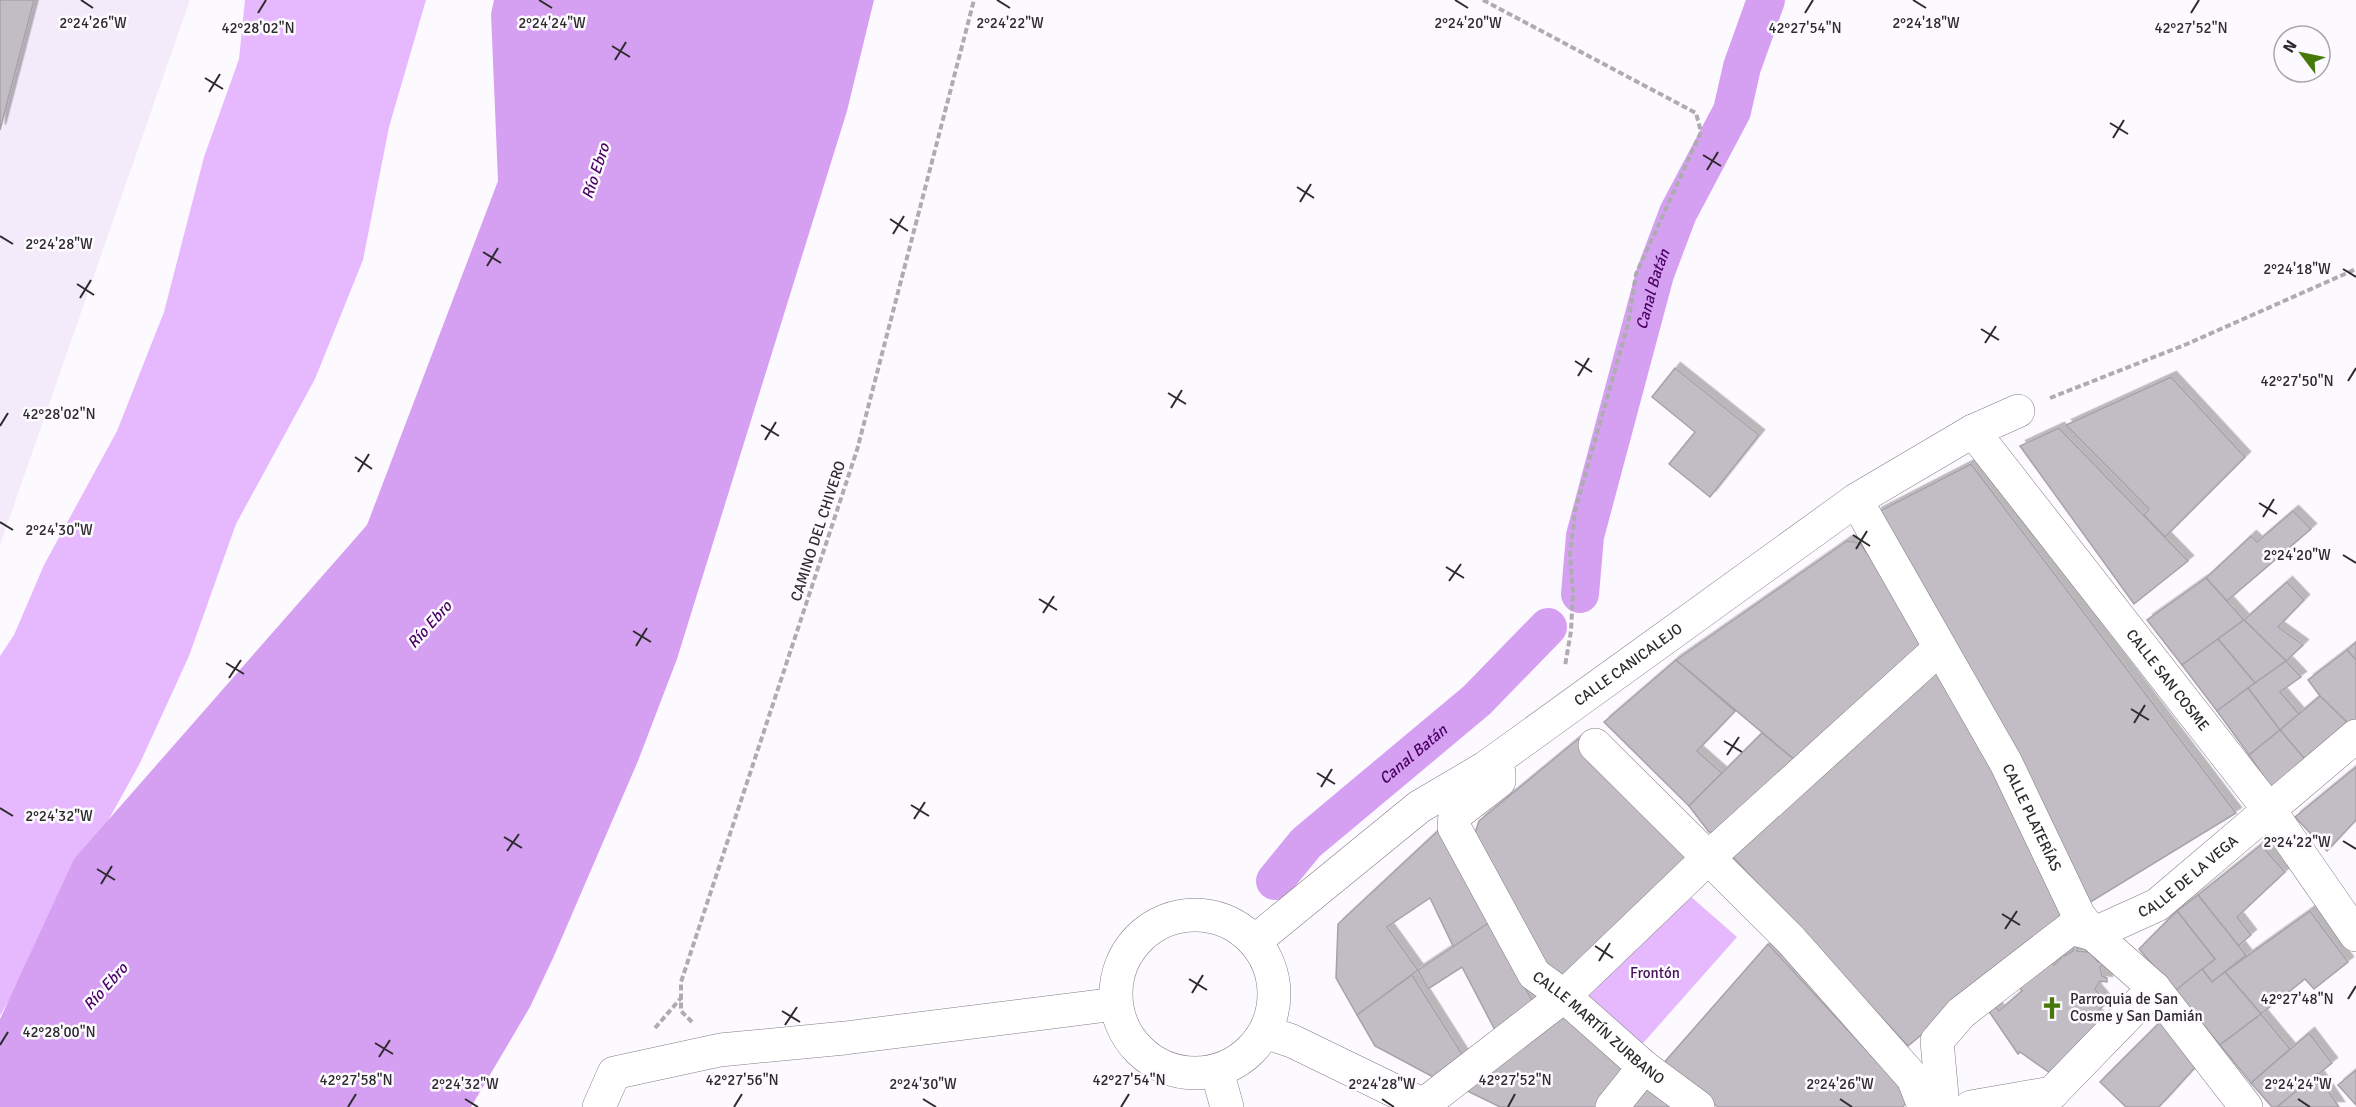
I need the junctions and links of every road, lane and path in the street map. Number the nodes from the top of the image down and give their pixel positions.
1 (974, 0) edge
2 (1483, 0) edge
3 (2356, 269) edge
4 (2018, 411) joint
5 (1973, 431) junction
6 (1856, 500) junction
7 (1940, 648) junction
8 (1564, 669) dead end
9 (2356, 736) edge
10 (1595, 746) dead end
11 (1500, 756) junction
12 (2270, 811) junction
13 (1708, 858) junction
14 (2093, 934) junction
15 (2356, 936) edge
16 (1255, 941) junction
17 (2154, 988) junction
18 (1564, 996) junction
19 (1116, 1004) junction
20 (1265, 1032) junction
21 (720, 1050) junction
22 (1644, 1067) junction
23 (1217, 1071) junction
24 (2060, 1100) edge
25 (1426, 1106) edge
26 (598, 1107) edge
27 (1227, 1107) edge
28 (1612, 1107) edge
29 (1698, 1107) edge
30 (1928, 1107) edge
31 (1943, 1107) edge
32 (1971, 1107) edge
33 (2246, 1107) edge

1 - 21 path, CAMINO DEL CHIVERO
2 - 8 path
3 - 4 path
4 - 5 street, CALLE CANICALEJO
5 - 6 street, CALLE CANICALEJO
5 - 12 street, CALLE SAN COSME
6 - 7 street, CALLE PLATERÍAS
6 - 11 street, CALLE CANICALEJO
7 - 13 street
7 - 14 street, CALLE PLATERÍAS
9 - 12 street, CALLE DE LA VEGA
10 - 13 street
11 - 16 street, CALLE CANICALEJO
11 - 18 street, CALLE MARTÍN ZURBANO
12 - 14 street, CALLE DE LA VEGA
12 - 15 street, CALLE SAN COSME
13 - 18 street
13 - 30 street
14 - 17 street, CALLE PLATERÍAS
14 - 31 street
16 - 19 street
16 - 20 street
17 - 24 street
17 - 33 street, CALLE PLATERÍAS
18 - 22 street, CALLE MARTÍN ZURBANO
18 - 25 street
19 - 21 street
19 - 23 street
20 - 23 street
20 - 25 street
21 - 26 street
22 - 28 street
22 - 29 street, CALLE MARTÍN ZURBANO
23 - 27 street
24 - 32 street

